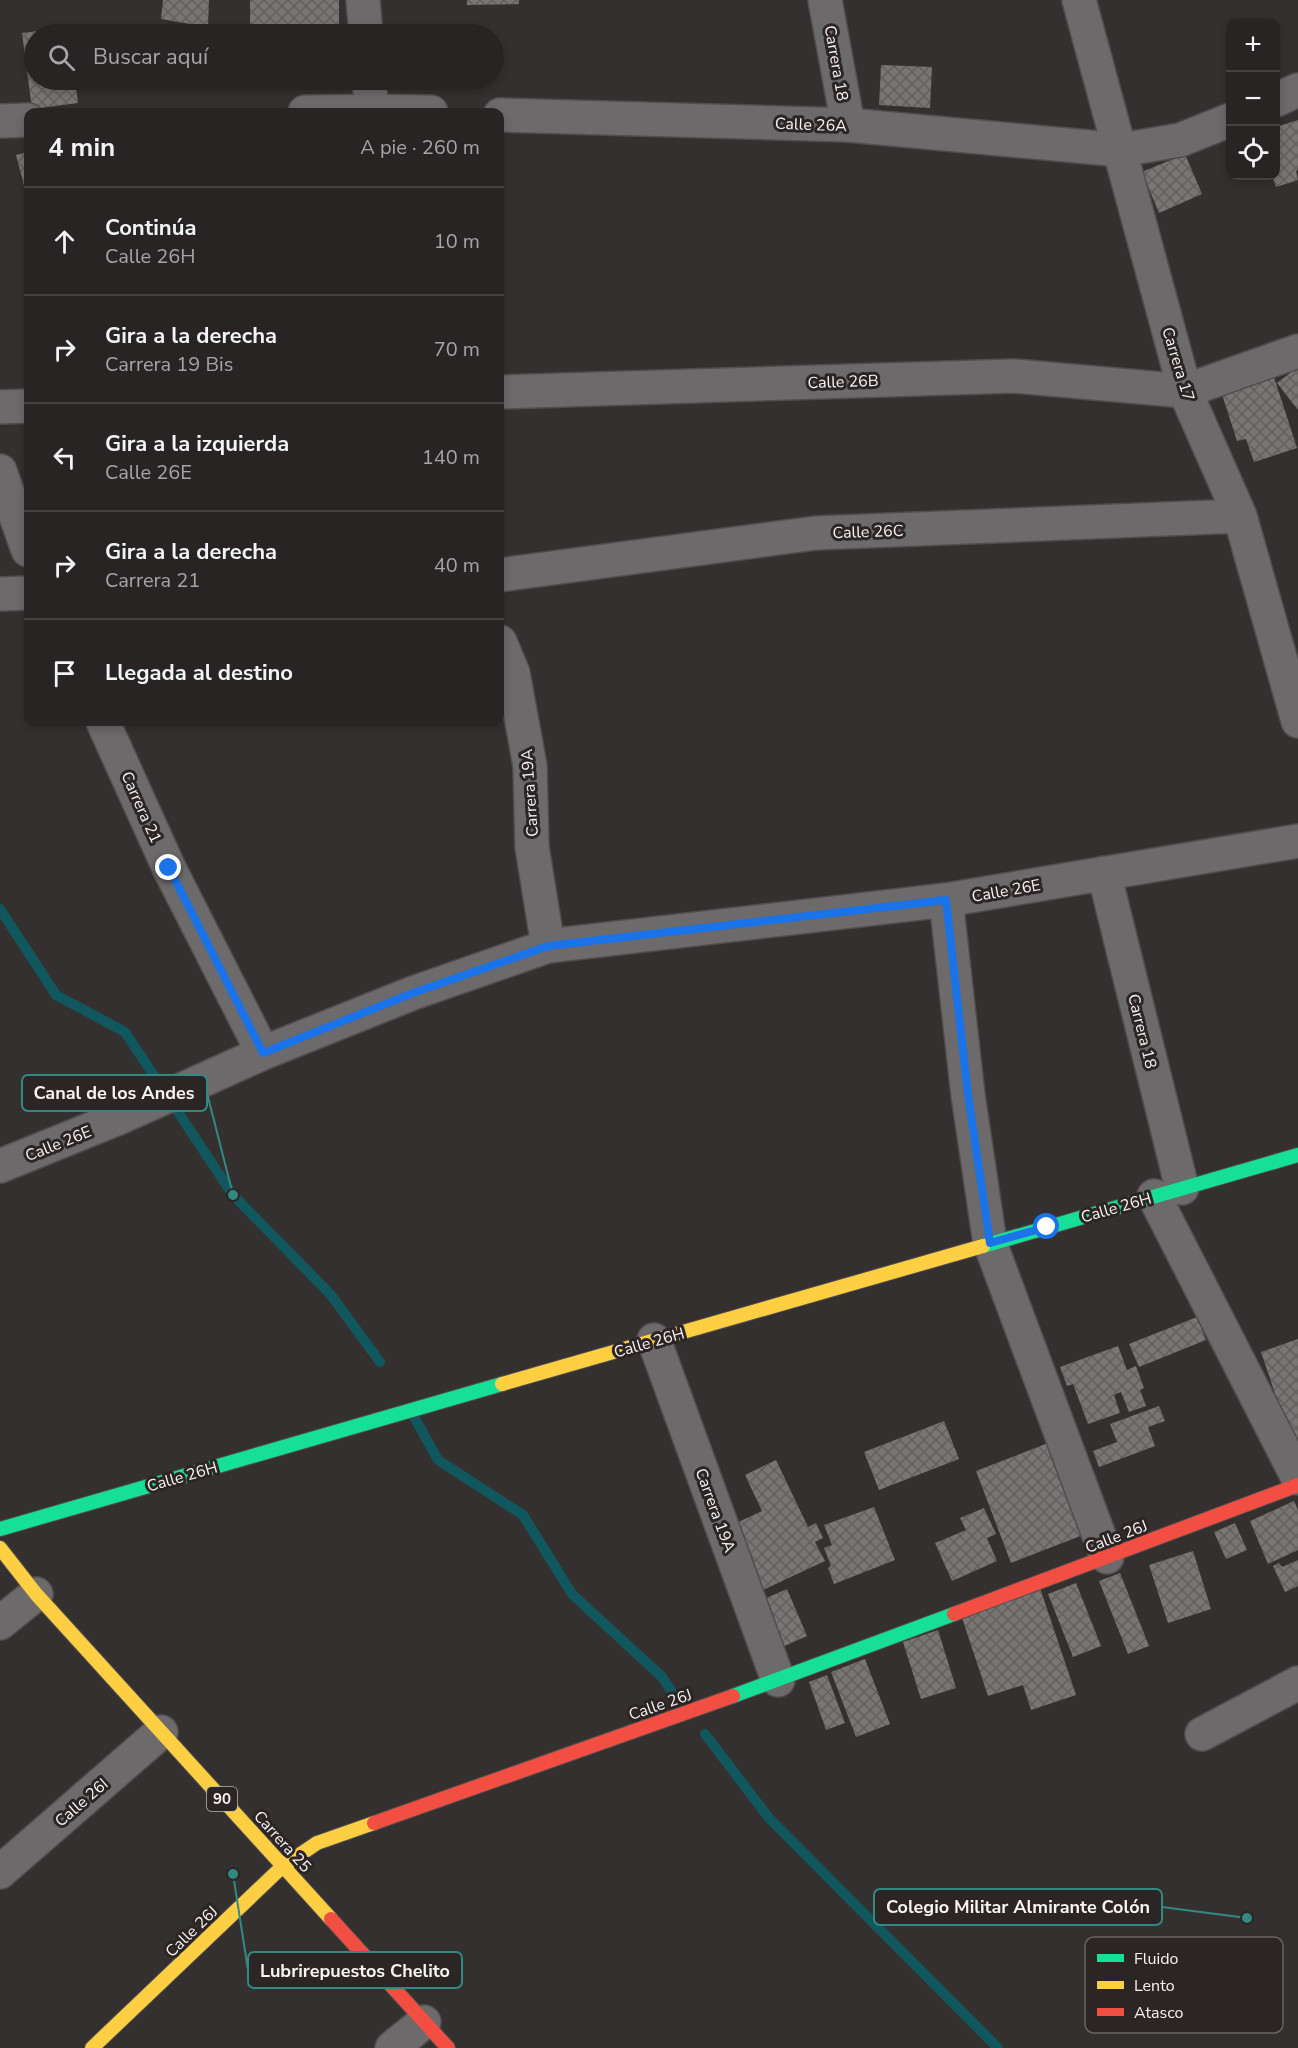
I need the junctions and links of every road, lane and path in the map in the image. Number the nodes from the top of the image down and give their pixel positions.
1 (363, 0) edge
2 (825, 0) edge
3 (1079, 0) edge
4 (365, 24) edge
5 (1298, 90) edge
6 (1280, 98) edge
7 (371, 101) edge
8 (329, 108) edge
9 (409, 108) edge
10 (504, 115) edge
11 (24, 120) edge
12 (0, 121) edge
13 (1226, 122) edge
14 (848, 125) junction
15 (1120, 150) junction
16 (1298, 351) edge
17 (1185, 391) junction
18 (504, 392) edge
19 (0, 406) edge
20 (24, 406) edge
21 (0, 471) edge
22 (1240, 516) junction
23 (24, 539) edge
24 (504, 574) edge
25 (24, 593) edge
26 (0, 594) edge
27 (1285, 634) edge
28 (504, 652) edge
29 (1298, 721) edge
30 (105, 726) edge
31 (1298, 841) edge
32 (1104, 873) junction
33 (946, 900) junction
34 (548, 946) junction
35 (263, 1053) junction
36 (1298, 1155) edge
37 (0, 1166) edge
38 (1168, 1192) junction
39 (990, 1243) junction
40 (654, 1340) junction
41 (1298, 1478) edge
42 (1298, 1485) edge
43 (0, 1528) edge
44 (0, 1548) edge
45 (1107, 1557) junction
46 (36, 1594) junction
47 (0, 1623) edge
48 (778, 1680) junction
49 (1298, 1683) edge
50 (161, 1732) junction
51 (1202, 1734) dead end
52 (283, 1866) junction
53 (0, 1872) edge
54 (424, 2022) junction
55 (92, 2048) edge
56 (392, 2048) edge
57 (448, 2048) edge

1 - 4 street
2 - 14 street, Carrera 18
3 - 15 street, Carrera 17
5 - 6 street
7 - 8 street
7 - 9 street
10 - 14 street, Calle 26A
11 - 12 street
13 - 15 street, Calle 26A
14 - 15 street, Calle 26A
15 - 17 street, Carrera 17
16 - 17 street
17 - 18 street, Calle 26B
17 - 22 street, Carrera 17
19 - 20 street
21 - 23 street
22 - 24 street, Calle 26C
22 - 27 street, Carrera 17
25 - 26 street
27 - 29 street, Carrera 17
28 - 34 street, Carrera 19A
30 - 35 street, Carrera 21
31 - 32 street, Calle 26E
32 - 33 street, Calle 26E
32 - 38 street, Carrera 18
33 - 34 street, Calle 26E
33 - 39 street
34 - 35 street, Calle 26E
35 - 37 street, Calle 26E
36 - 38 street, Calle 26H
38 - 39 street, Calle 26H
38 - 41 street, Carrera 18
39 - 40 street, Calle 26H
39 - 45 street
40 - 43 street, Calle 26H
40 - 48 street, Carrera 19A
42 - 45 street, Calle 26J
44 - 46 street, Carrera 25 / 90
45 - 48 street, Calle 26J
46 - 47 street
46 - 50 street, Carrera 25 / 90
48 - 52 street, Calle 26J
49 - 51 street
50 - 52 street, Carrera 25 / 90
50 - 53 street, Calle 26I
52 - 54 street, Carrera 25 / 90
52 - 55 street, Calle 26J
54 - 56 street
54 - 57 street, Carrera 25 / 90

